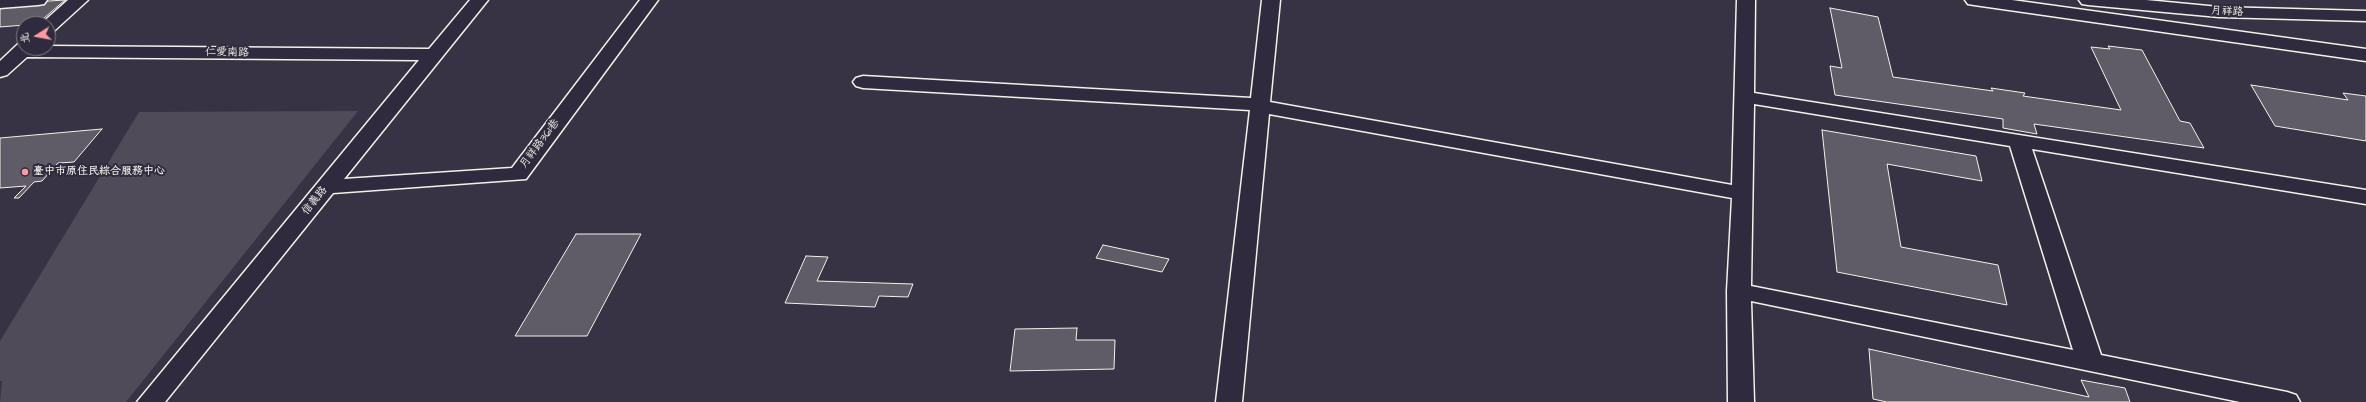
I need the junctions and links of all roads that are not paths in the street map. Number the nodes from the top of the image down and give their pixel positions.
1 (38, 0) edge
2 (79, 0) edge
3 (479, 0) edge
4 (649, 0) edge
5 (1272, 0) edge
6 (1746, 0) edge
7 (1974, 0) edge
8 (2088, 0) edge
9 (2325, 0) edge
10 (0, 3) edge
11 (2348, 15) junction
12 (2366, 16) edge
13 (56, 20) edge
14 (56, 49) edge
15 (432, 55) junction
16 (2366, 55) edge
17 (16, 56) edge
18 (0, 71) edge
19 (863, 82) dead end
20 (1745, 97) junction
21 (1260, 106) junction
22 (2019, 141) junction
23 (327, 186) junction
24 (1743, 193) junction
25 (2366, 197) edge
26 (1739, 291) junction
27 (2090, 362) junction
28 (150, 402) edge
29 (1229, 402) edge
30 (1740, 402) edge
31 (2287, 402) edge

1 - 10 street
2 - 13 street
3 - 15 street, 信義路
4 - 23 street, 月祥路361巷
5 - 21 street
6 - 20 street
7 - 16 street
8 - 11 street, 月祥路
9 - 11 street
11 - 12 street, 月祥路
14 - 15 street, 仁愛南路
15 - 23 street, 信義路
17 - 18 street
19 - 21 street
20 - 22 street
20 - 24 street
21 - 24 street
21 - 29 street
22 - 25 street
22 - 27 street
23 - 28 street, 信義路
24 - 26 street
26 - 27 street
26 - 30 street
27 - 31 street

